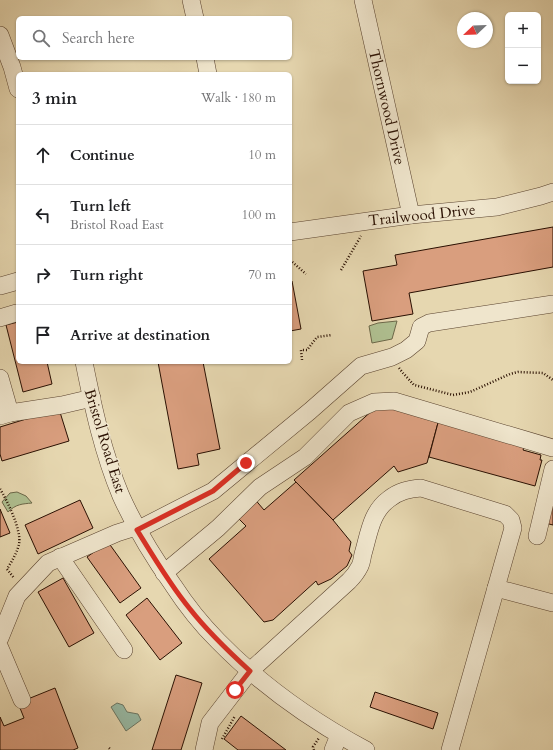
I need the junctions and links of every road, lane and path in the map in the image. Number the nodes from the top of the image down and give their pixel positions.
1 (191, 0) edge
2 (363, 0) edge
3 (195, 16) edge
4 (0, 35) edge
5 (204, 60) edge
6 (208, 72) edge
7 (16, 81) edge
8 (553, 192) edge
9 (411, 215) junction
10 (370, 220) junction
11 (292, 232) edge
12 (292, 262) edge
13 (341, 270) dead end
14 (306, 274) dead end
15 (16, 282) edge
16 (0, 286) edge
17 (553, 304) edge
18 (332, 335) dead end
19 (392, 357) junction
20 (302, 360) dead end
21 (84, 364) edge
22 (0, 378) edge
23 (553, 380) edge
24 (92, 398) junction
25 (5, 414) edge
26 (553, 448) edge
27 (553, 469) edge
28 (0, 488) edge
29 (137, 528) junction
30 (536, 536) dead end
31 (60, 557) junction
32 (164, 573) junction
33 (496, 588) junction
34 (22, 590) junction
35 (553, 603) edge
36 (0, 638) edge
37 (0, 648) edge
38 (124, 650) dead end
39 (250, 671) junction
40 (22, 700) dead end
41 (336, 743) edge
42 (204, 750) edge
43 (366, 750) edge
44 (450, 750) edge

1 - 3 street
2 - 9 street, Thornwood Drive
4 - 7 street
5 - 6 street
8 - 9 street, Trailwood Drive
9 - 10 street, Trailwood Drive
10 - 11 street, Trailwood Drive
10 - 13 path
12 - 14 path
15 - 16 street
17 - 19 street
18 - 20 path
19 - 23 path
19 - 29 street
21 - 24 street, Bristol Road East
22 - 25 street
24 - 25 street
24 - 29 street, Bristol Road East
26 - 32 street
27 - 30 street
28 - 34 path
29 - 31 street
29 - 32 street, Bristol Road East
31 - 34 street
31 - 38 street
32 - 39 street, Bristol Road East
33 - 35 street
33 - 39 street
33 - 44 street
34 - 36 street
37 - 40 street
39 - 41 street, Bristol Road East
39 - 42 street
41 - 43 street, Bristol Road East

